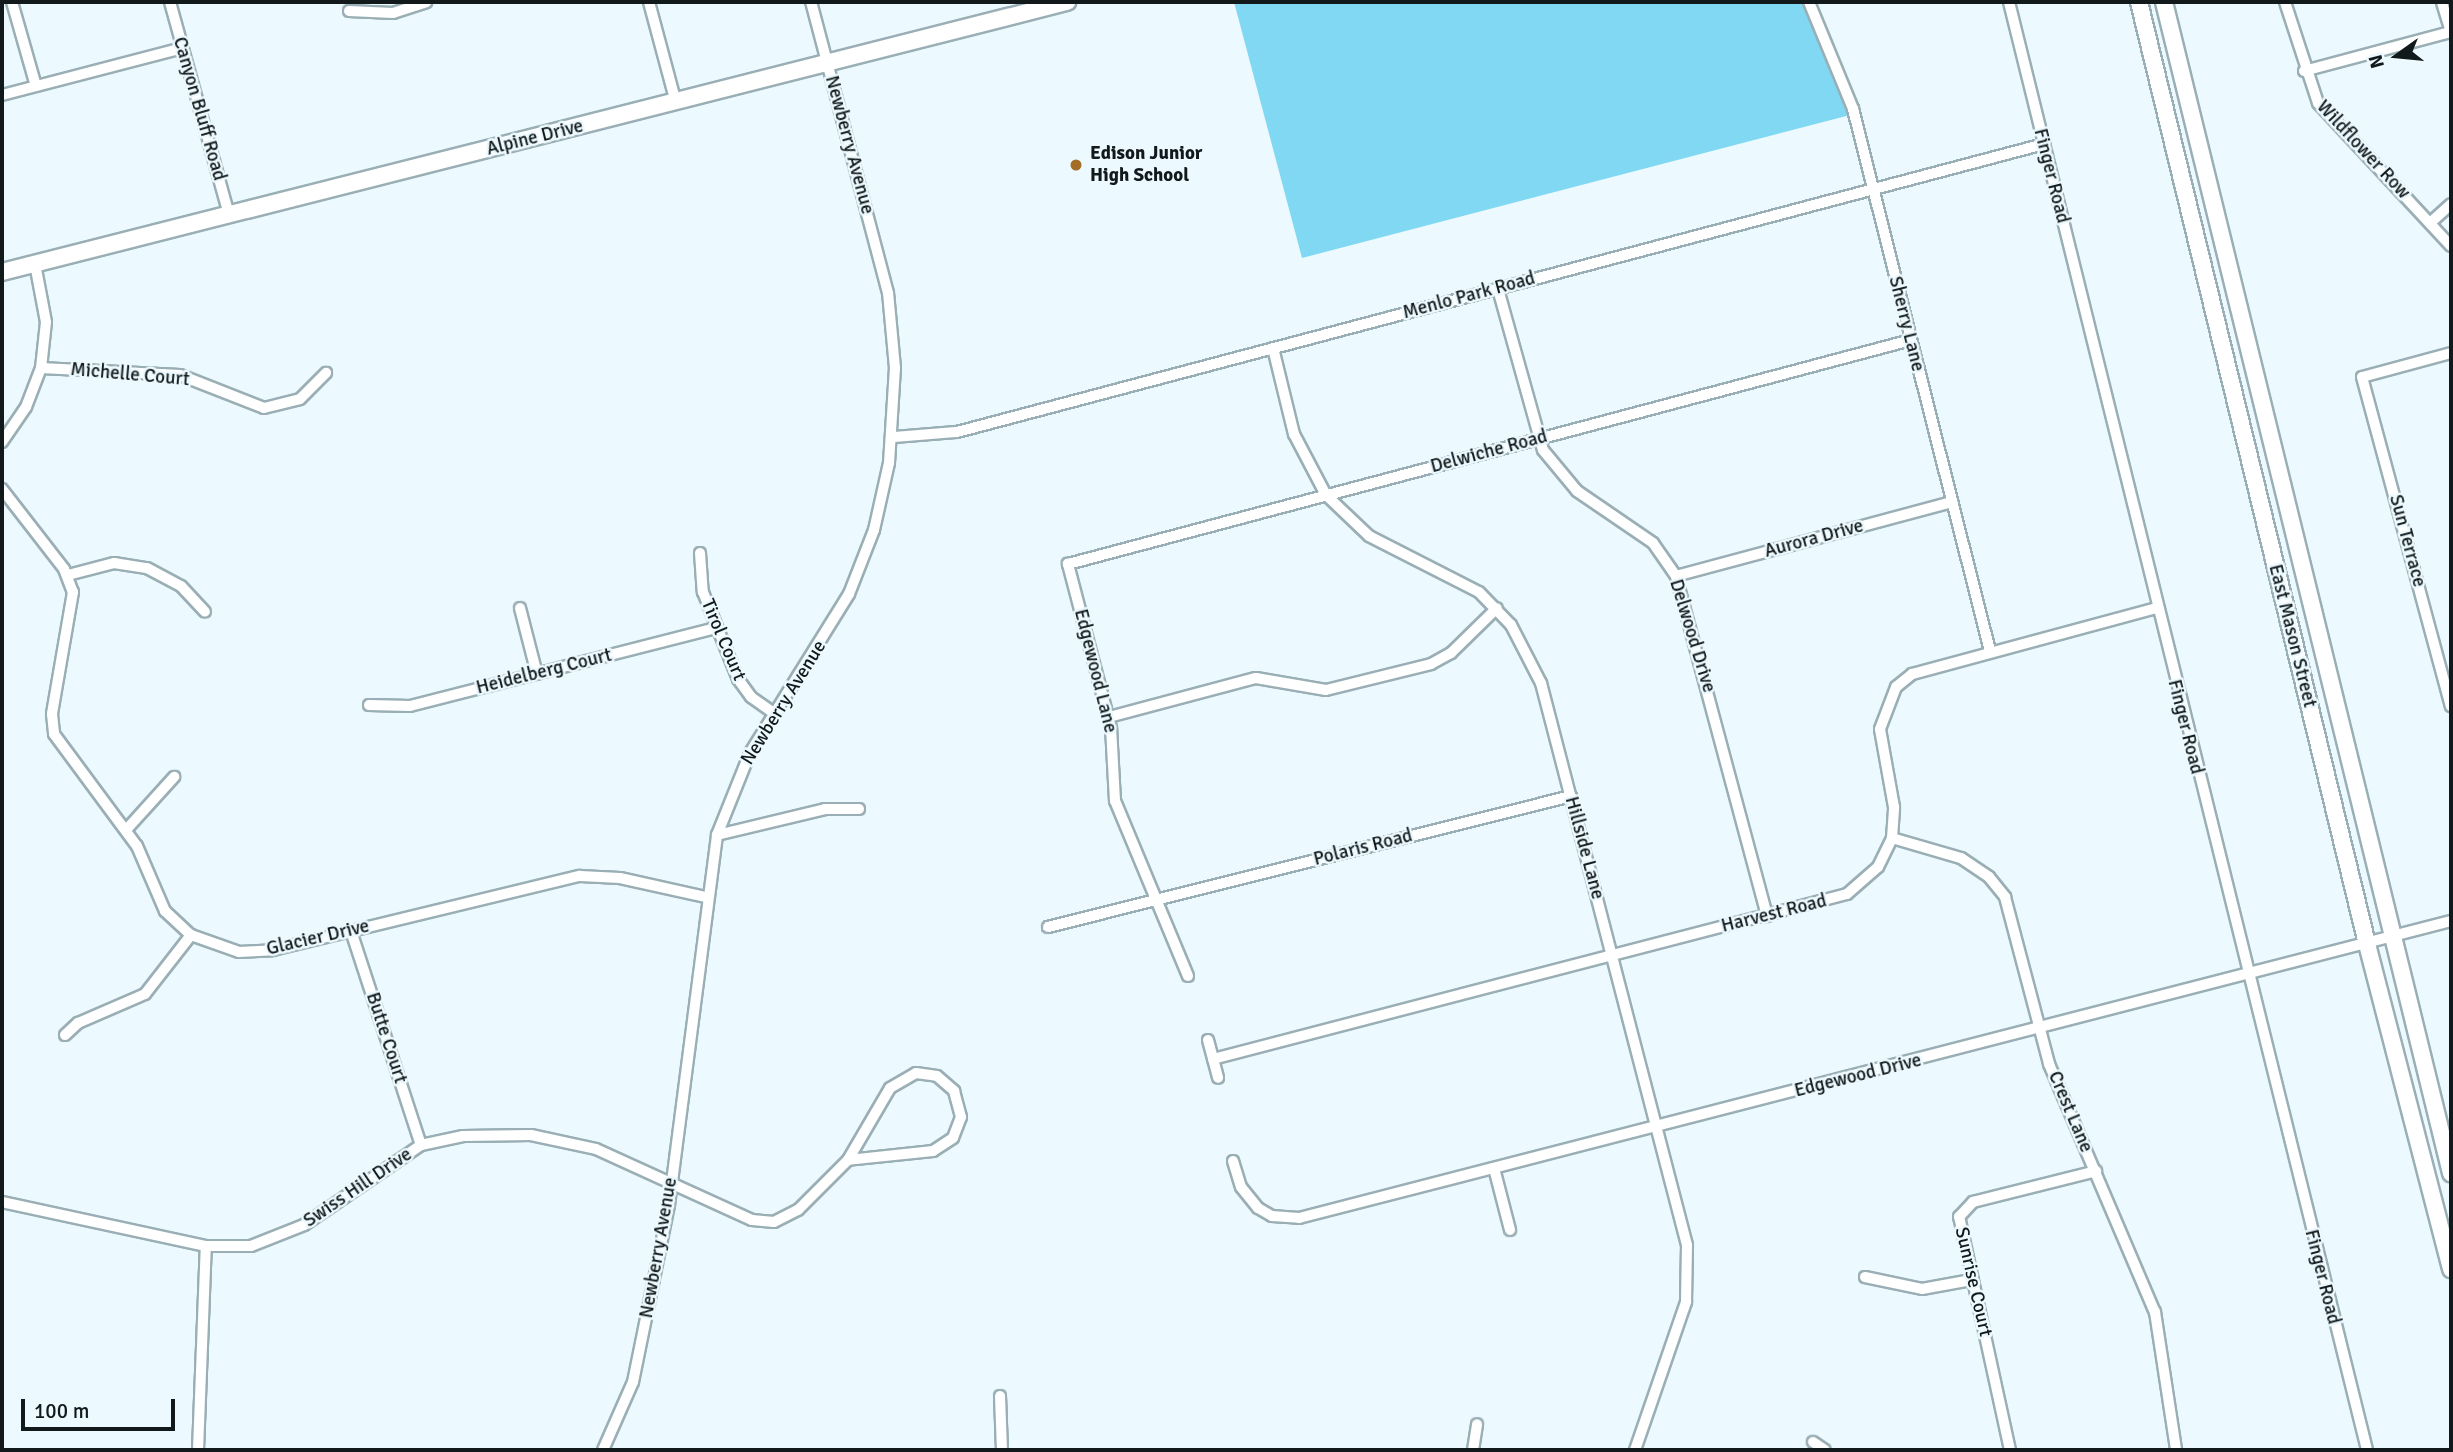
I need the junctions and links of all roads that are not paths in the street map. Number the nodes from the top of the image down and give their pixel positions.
1 (12, 2) edge
2 (170, 2) edge
3 (426, 2) edge
4 (649, 2) edge
5 (811, 2) edge
6 (1067, 2) edge
7 (1809, 2) edge
8 (2009, 2) edge
9 (2139, 2) edge
10 (2164, 2) edge
11 (2285, 2) edge
12 (2442, 2) edge
13 (349, 11) dead end
14 (2451, 32) edge
15 (182, 48) junction
16 (827, 64) junction
17 (2304, 71) junction
18 (36, 86) junction
19 (2, 95) edge
20 (677, 103) junction
21 (2044, 144) junction
22 (1872, 190) junction
23 (2451, 204) edge
24 (229, 215) junction
25 (2430, 223) junction
26 (2451, 246) edge
27 (35, 264) junction
28 (2, 272) edge
29 (1498, 289) junction
30 (1910, 340) junction
31 (1273, 348) junction
32 (2451, 353) edge
33 (41, 368) junction
34 (326, 373) dead end
35 (893, 437) junction
36 (1537, 440) junction
37 (2, 442) edge
38 (2, 489) edge
39 (1326, 495) junction
40 (1952, 502) junction
41 (700, 553) dead end
42 (1068, 564) joint
43 (68, 575) junction
44 (1676, 576) junction
45 (520, 608) dead end
46 (1497, 608) junction
47 (2157, 608) junction
48 (205, 612) dead end
49 (718, 628) junction
50 (1990, 650) junction
51 (537, 674) junction
52 (369, 705) dead end
53 (2451, 706) edge
54 (774, 713) junction
55 (1109, 717) junction
56 (174, 777) dead end
57 (1571, 796) junction
58 (859, 809) dead end
59 (126, 830) junction
60 (717, 835) junction
61 (1892, 838) junction
62 (706, 897) junction
63 (1155, 900) junction
64 (1767, 916) junction
65 (2451, 921) edge
66 (1048, 927) dead end
67 (351, 931) junction
68 (191, 935) junction
69 (2391, 937) junction
70 (2367, 944) junction
71 (1612, 956) junction
72 (1188, 975) dead end
73 (2246, 977) junction
74 (2040, 1029) junction
75 (65, 1035) dead end
76 (1208, 1041) dead end
77 (1213, 1059) junction
78 (1218, 1078) dead end
79 (1657, 1127) junction
80 (421, 1144) junction
81 (848, 1160) junction
82 (1233, 1161) dead end
83 (1494, 1168) junction
84 (2096, 1171) junction
85 (2451, 1173) edge
86 (671, 1183) junction
87 (2, 1202) edge
88 (1510, 1230) dead end
89 (206, 1246) junction
90 (2451, 1269) edge
91 (1865, 1277) dead end
92 (1971, 1280) junction
93 (1000, 1396) dead end
94 (1477, 1424) dead end
95 (1813, 1442) dead end
96 (198, 1450) edge
97 (603, 1450) edge
98 (1002, 1450) edge
99 (1473, 1450) edge
100 (1635, 1450) edge
101 (1825, 1450) edge
102 (2010, 1450) edge
103 (2176, 1450) edge
104 (2367, 1450) edge

1 - 18 street
2 - 15 street, Canyon Bluff Road
3 - 13 street
4 - 20 street
5 - 16 street, Newberry Avenue
6 - 16 main road, Alpine Drive
7 - 22 street, Sherry Lane
8 - 21 street, Finger Road
9 - 70 main road, East Mason Street
10 - 69 main road, East Mason Street
11 - 17 street, Wildflower Row
12 - 14 street
14 - 17 street
15 - 18 street
15 - 24 street, Canyon Bluff Road
16 - 20 main road, Alpine Drive
16 - 35 street, Newberry Avenue
17 - 25 street, Wildflower Row
18 - 19 street
20 - 24 main road, Alpine Drive
21 - 22 street, Menlo Park Road
21 - 47 street, Finger Road
22 - 29 street, Menlo Park Road
22 - 30 street, Sherry Lane
23 - 25 street
24 - 27 main road, Alpine Drive
25 - 26 street, Wildflower Row
27 - 28 main road, Alpine Drive
27 - 33 street
29 - 31 street, Menlo Park Road
29 - 36 street, Delwood Drive
30 - 36 street, Delwiche Road
30 - 40 street, Sherry Lane
31 - 35 street, Menlo Park Road
31 - 39 street, Hillside Lane
32 - 53 street, Sun Terrace
33 - 34 street, Michelle Court
33 - 37 street
35 - 54 street, Newberry Avenue
36 - 39 street, Delwiche Road
36 - 44 street, Delwood Drive
38 - 43 street
39 - 42 street, Delwiche Road
39 - 46 street, Hillside Lane
40 - 44 street, Aurora Drive
40 - 50 street, Sherry Lane
41 - 49 street, Tirol Court
42 - 55 street, Edgewood Lane
43 - 48 street
43 - 59 street, Glacier Drive
44 - 64 street, Delwood Drive
45 - 51 street
46 - 55 street
46 - 57 street, Hillside Lane
47 - 50 street, Harvest Road
47 - 73 street, Finger Road
49 - 51 street, Heidelberg Court
49 - 54 street, Tirol Court
50 - 61 street, Harvest Road
51 - 52 street, Heidelberg Court
54 - 60 street, Newberry Avenue
55 - 63 street, Edgewood Lane
56 - 59 street
57 - 63 street, Polaris Road
57 - 71 street, Hillside Lane
58 - 60 street
59 - 68 street, Glacier Drive
60 - 62 street, Newberry Avenue
61 - 64 street, Harvest Road
61 - 74 street, Crest Lane
62 - 67 street, Glacier Drive
62 - 86 street, Newberry Avenue
63 - 66 street, Polaris Road
63 - 72 street, Edgewood Lane
64 - 71 street, Harvest Road
65 - 69 street, Edgewood Drive
67 - 68 street, Glacier Drive
67 - 80 street, Butte Court
68 - 75 street
69 - 70 street, Edgewood Drive
69 - 85 main road, East Mason Street
70 - 73 street, Edgewood Drive
70 - 90 main road, East Mason Street
71 - 77 street, Harvest Road
71 - 79 street, Hillside Lane
73 - 74 street, Edgewood Drive
73 - 104 street, Finger Road
74 - 79 street, Edgewood Drive
74 - 84 street, Crest Lane
76 - 77 street
77 - 78 street
79 - 83 street, Edgewood Drive
79 - 100 street, Hillside Lane
80 - 86 street, Swiss Hill Drive
80 - 89 street, Swiss Hill Drive
81 - 81 street, Swiss Hill Drive
81 - 86 street, Swiss Hill Drive
82 - 83 street, Edgewood Drive
83 - 88 street
84 - 92 street, Sunrise Court
84 - 103 street, Crest Lane
86 - 97 street, Newberry Avenue
87 - 89 street, Swiss Hill Drive
89 - 96 street
91 - 92 street
92 - 102 street, Sunrise Court
93 - 98 street
94 - 99 street
95 - 101 street

